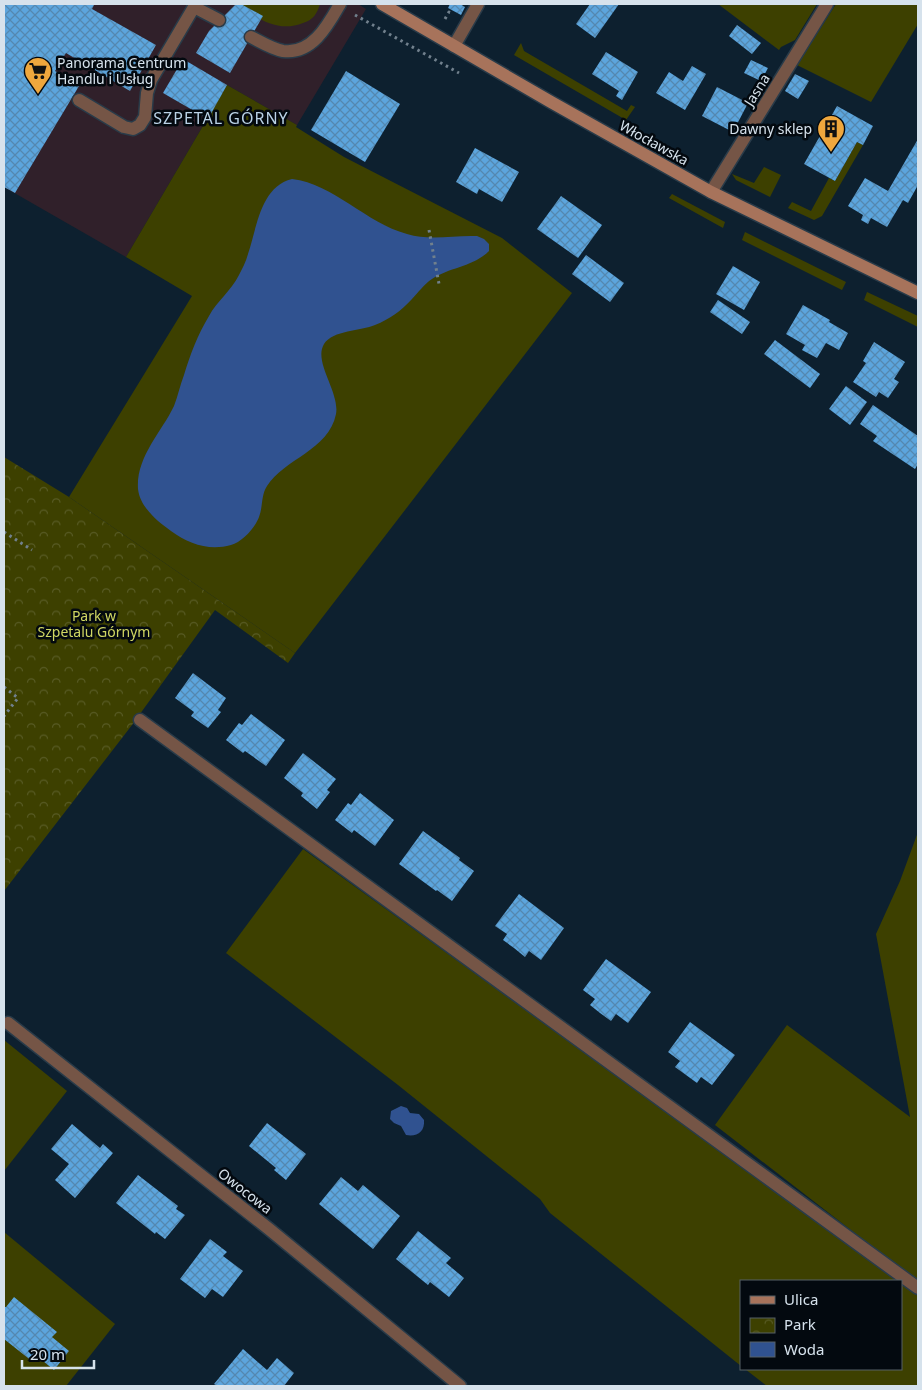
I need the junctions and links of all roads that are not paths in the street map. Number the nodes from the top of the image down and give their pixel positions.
1 (340, 4) edge
2 (382, 4) edge
3 (478, 4) edge
4 (828, 4) edge
5 (194, 6) edge
6 (219, 20) dead end
7 (251, 37) dead end
8 (454, 46) junction
9 (78, 100) dead end
10 (711, 192) junction
11 (918, 293) edge
12 (140, 720) dead end
13 (8, 1023) dead end
14 (918, 1288) edge
15 (460, 1386) edge

1 - 7 street
2 - 8 main road, Włocławska
3 - 8 street
4 - 10 street, Jasna
5 - 6 street
5 - 9 street
8 - 10 main road, Włocławska
10 - 11 main road, Włocławska
12 - 14 street
13 - 15 street, Owocowa

